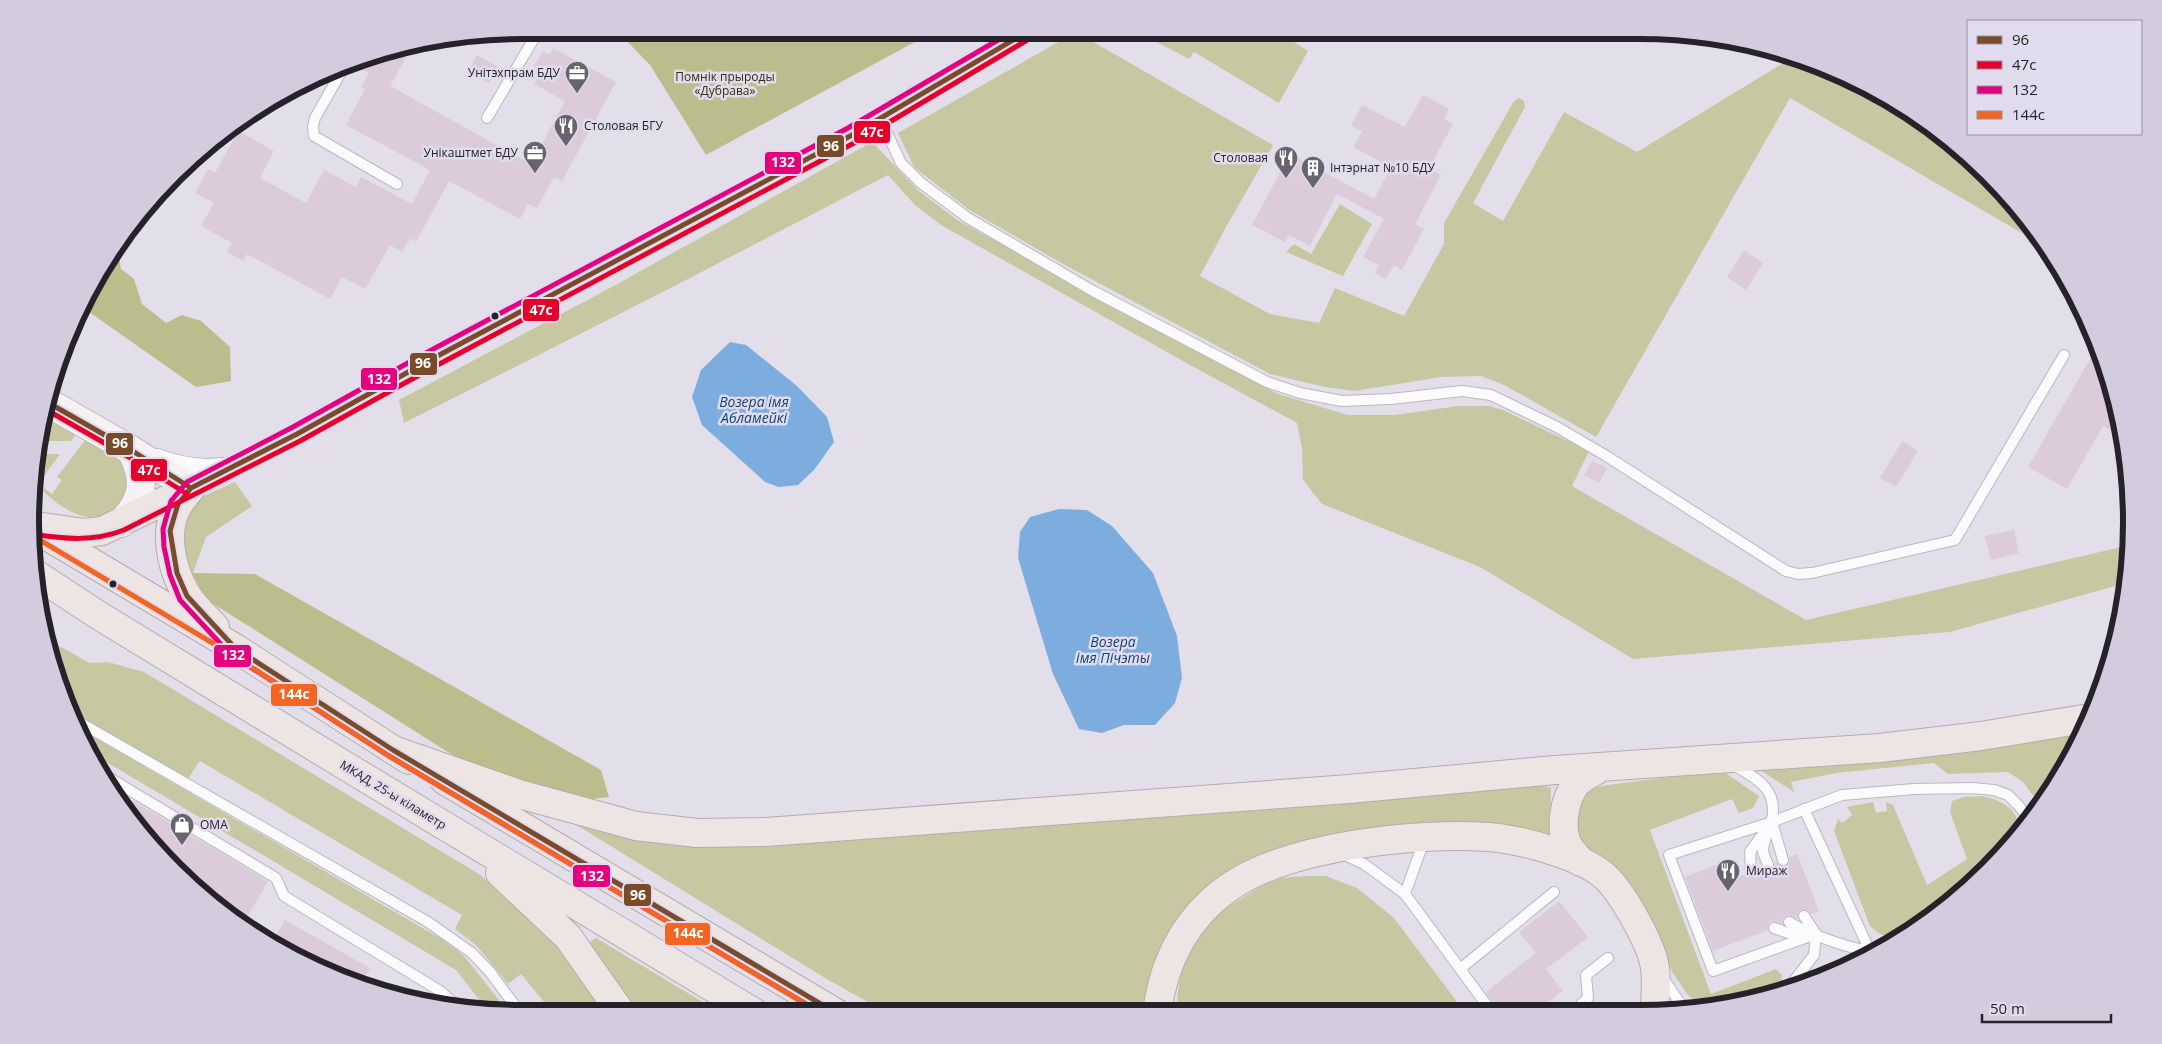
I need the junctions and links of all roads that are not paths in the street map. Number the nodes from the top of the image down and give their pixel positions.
1 (534, 39) edge
2 (1015, 39) edge
3 (339, 75) edge
4 (487, 118) dead end
5 (880, 118) junction
6 (397, 184) dead end
7 (2064, 354) dead end
8 (53, 405) edge
9 (131, 450) junction
10 (229, 467) junction
11 (191, 488) junction
12 (121, 523) junction
13 (39, 527) edge
14 (39, 530) edge
15 (42, 578) edge
16 (235, 648) junction
17 (2080, 720) edge
18 (84, 725) edge
19 (393, 750) junction
20 (1721, 758) junction
21 (1602, 766) junction
22 (114, 781) edge
23 (1804, 808) junction
24 (2025, 814) edge
25 (1772, 822) junction
26 (461, 836) junction
27 (1430, 837) junction
28 (1328, 850) junction
29 (1783, 860) dead end
30 (1582, 862) junction
31 (1768, 865) dead end
32 (1752, 872) dead end
33 (1554, 892) dead end
34 (1405, 894) junction
35 (1804, 916) dead end
36 (1789, 922) dead end
37 (1774, 928) dead end
38 (1816, 934) junction
39 (1870, 947) edge
40 (1866, 949) edge
41 (1608, 958) dead end
42 (1655, 967) junction
43 (1460, 969) junction
44 (1794, 980) edge
45 (440, 991) junction
46 (442, 998) edge
47 (450, 1000) edge
48 (1680, 1003) edge
49 (515, 1005) edge
50 (616, 1005) edge
51 (742, 1005) edge
52 (823, 1005) edge
53 (1158, 1005) edge
54 (1487, 1005) edge
55 (1581, 1005) edge
56 (1655, 1005) edge

1 - 4 lane
2 - 5 street
3 - 6 lane
5 - 7 lane
5 - 10 street
8 - 9 main road
9 - 10 street
9 - 11 main road
9 - 12 main road
10 - 11 street
11 - 12 highway
11 - 16 highway
12 - 13 highway
14 - 16 highway
15 - 26 highway, МКАД, 25-ы кіламетр
16 - 19 highway
17 - 20 highway
18 - 49 lane
19 - 21 highway
19 - 52 highway
20 - 21 highway
20 - 25 lane
21 - 30 highway
22 - 45 lane
23 - 24 lane
23 - 25 lane
23 - 39 lane
25 - 29 lane
25 - 31 lane
25 - 32 lane
25 - 38 lane
26 - 50 highway
26 - 51 highway, МКАД, 25-ы кіламетр
27 - 28 highway
27 - 30 highway
27 - 34 lane
28 - 34 lane
28 - 53 highway
30 - 42 highway
33 - 43 lane
34 - 43 lane
35 - 38 lane
36 - 38 lane
37 - 38 lane
38 - 40 lane
38 - 44 lane
41 - 55 lane
42 - 48 lane
42 - 56 highway
43 - 54 lane
45 - 46 lane
45 - 47 lane

